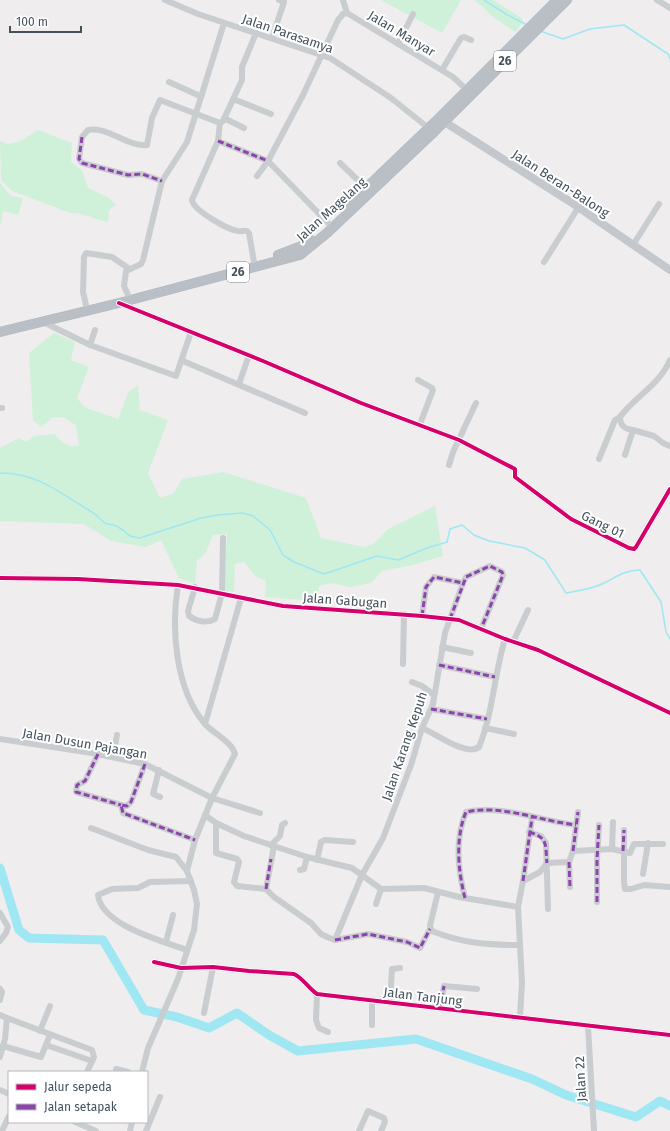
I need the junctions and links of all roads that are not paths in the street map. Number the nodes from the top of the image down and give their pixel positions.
1 (165, 0) edge
2 (343, 0) edge
3 (557, 0) edge
4 (567, 0) edge
5 (657, 0) edge
6 (282, 1) edge
7 (670, 8) edge
8 (347, 13) junction
9 (413, 14) dead end
10 (224, 23) junction
11 (256, 33) junction
12 (272, 38) junction
13 (471, 40) dead end
14 (398, 44) junction
15 (322, 54) junction
16 (442, 70) junction
17 (169, 82) dead end
18 (466, 89) junction
19 (200, 96) junction
20 (233, 99) junction
21 (195, 113) junction
22 (271, 114) dead end
23 (441, 120) junction
24 (222, 121) junction
25 (244, 128) dead end
26 (431, 130) junction
27 (218, 141) junction
28 (268, 160) junction
29 (340, 163) dead end
30 (257, 176) dead end
31 (162, 181) junction
32 (365, 187) junction
33 (659, 204) dead end
34 (578, 208) junction
35 (329, 224) junction
36 (633, 245) junction
37 (254, 262) junction
38 (544, 262) dead end
39 (128, 268) junction
40 (670, 270) edge
41 (128, 295) junction
42 (119, 303) junction
43 (86, 305) junction
44 (43, 322) junction
45 (0, 326) edge
46 (95, 330) dead end
47 (0, 332) edge
48 (191, 332) junction
49 (90, 345) junction
50 (249, 355) junction
51 (670, 360) edge
52 (183, 361) junction
53 (418, 380) dead end
54 (238, 384) junction
55 (476, 403) dead end
56 (305, 413) dead end
57 (620, 418) junction
58 (420, 424) junction
59 (633, 430) junction
60 (459, 440) junction
61 (670, 446) edge
62 (625, 455) dead end
63 (599, 459) dead end
64 (449, 465) dead end
65 (670, 488) edge
66 (222, 538) dead end
67 (0, 578) edge
68 (463, 583) junction
69 (178, 585) junction
70 (195, 587) junction
71 (222, 593) junction
72 (241, 598) junction
73 (528, 610) dead end
74 (404, 614) junction
75 (422, 616) junction
76 (450, 619) junction
77 (481, 629) junction
78 (505, 639) junction
79 (513, 642) junction
80 (442, 647) junction
81 (471, 653) dead end
82 (403, 664) dead end
83 (439, 665) junction
84 (495, 677) junction
85 (412, 682) dead end
86 (434, 695) junction
87 (431, 710) junction
88 (670, 713) edge
89 (487, 719) junction
90 (205, 724) junction
91 (422, 728) junction
92 (485, 728) junction
93 (514, 734) dead end
94 (117, 735) dead end
95 (0, 739) edge
96 (98, 754) junction
97 (113, 757) junction
98 (145, 764) junction
99 (159, 770) junction
100 (160, 797) dead end
101 (212, 798) junction
102 (121, 805) junction
103 (578, 812) dead end
104 (260, 813) dead end
105 (205, 815) junction
106 (532, 818) junction
107 (613, 822) dead end
108 (216, 823) junction
109 (285, 823) dead end
110 (576, 825) junction
111 (599, 825) dead end
112 (91, 828) dead end
113 (624, 830) dead end
114 (529, 832) junction
115 (195, 840) junction
116 (353, 842) dead end
117 (648, 843) junction
118 (663, 844) dead end
119 (273, 845) junction
120 (612, 849) junction
121 (598, 850) junction
122 (623, 851) junction
123 (573, 852) junction
124 (307, 857) junction
125 (317, 860) junction
126 (569, 862) junction
127 (546, 863) junction
128 (300, 870) dead end
129 (186, 871) junction
130 (644, 874) dead end
131 (362, 875) junction
132 (190, 881) junction
133 (522, 881) junction
134 (570, 887) dead end
135 (670, 888) edge
136 (266, 889) junction
137 (382, 889) junction
138 (438, 892) junction
139 (465, 898) junction
140 (597, 902) dead end
141 (376, 904) dead end
142 (518, 906) junction
143 (548, 909) dead end
144 (0, 913) edge
145 (173, 915) dead end
146 (430, 929) junction
147 (335, 940) junction
148 (0, 941) edge
149 (166, 942) junction
150 (519, 945) junction
151 (187, 950) junction
152 (154, 962) dead end
153 (213, 967) junction
154 (181, 968) junction
155 (400, 968) dead end
156 (0, 989) edge
157 (477, 989) dead end
158 (317, 994) junction
159 (0, 1000) edge
160 (372, 1000) junction
161 (390, 1003) junction
162 (50, 1006) dead end
163 (440, 1008) junction
164 (204, 1013) dead end
165 (0, 1016) edge
166 (520, 1017) junction
167 (7, 1018) junction
168 (372, 1025) dead end
169 (588, 1026) junction
170 (40, 1031) junction
171 (328, 1032) dead end
172 (50, 1035) junction
173 (670, 1035) edge
174 (46, 1045) junction
175 (3, 1046) junction
176 (0, 1057) edge
177 (92, 1061) junction
178 (116, 1069) dead end
179 (87, 1071) edge
180 (124, 1071) edge
181 (142, 1071) edge
182 (160, 1097) dead end
183 (8, 1118) edge
184 (77, 1123) edge
185 (2, 1131) edge
186 (96, 1131) edge
187 (146, 1131) edge
188 (358, 1131) edge
189 (381, 1131) edge
190 (594, 1131) edge

1 - 10 street, Jalan Parasamya
2 - 8 street
3 - 18 highway, Jalan Magelang / 26
4 - 23 highway, Jalan Magelang / 26
5 - 7 street
6 - 12 street
8 - 14 street, Jalan Manyar
8 - 15 street
9 - 14 street
10 - 11 street, Jalan Parasamya
10 - 19 street
11 - 12 street, Jalan Parasamya
11 - 20 street
12 - 15 street, Jalan Parasamya
13 - 16 street
14 - 16 street, Jalan Manyar
15 - 26 street, Jalan Parasamya
15 - 28 street
16 - 18 street, Jalan Manyar
17 - 19 street
18 - 23 highway, Jalan Magelang / 26
19 - 21 street
20 - 22 street
20 - 24 street
21 - 24 street
21 - 31 street
21 - 31 street
23 - 26 highway, Jalan Magelang / 26
23 - 34 main road, Jalan Beran-Balong
24 - 25 street
24 - 27 street
26 - 32 highway, Jalan Magelang / 26
26 - 42 highway, Jalan Magelang / 26
27 - 28 street
27 - 37 street
28 - 30 street
28 - 35 street
29 - 32 street
31 - 39 street
32 - 35 highway, Jalan Magelang / 26
33 - 36 street
34 - 36 main road, Jalan Beran-Balong
34 - 38 street
35 - 37 highway, Jalan Magelang / 26
36 - 40 main road, Jalan Beran-Balong
37 - 41 highway, Jalan Magelang / 26
39 - 41 street
39 - 43 street
41 - 43 highway, Jalan Magelang / 26
42 - 44 highway, Jalan Magelang / 26
42 - 48 street
43 - 45 highway, Jalan Magelang / 26
44 - 47 highway, Jalan Magelang / 26
44 - 49 street
46 - 49 street
48 - 50 street
48 - 52 street
49 - 52 street
50 - 54 street
50 - 58 street
51 - 57 street
52 - 54 street
53 - 58 street
54 - 56 street
55 - 60 street
57 - 59 street
57 - 63 street
58 - 60 street
59 - 61 street
59 - 62 street
60 - 64 street
60 - 65 street, Gang 01
66 - 71 street
67 - 69 street, Jalan Gabugan
68 - 75 street
68 - 76 street, Jalan Karang Kepuh
68 - 77 street
69 - 70 street, Jalan Gabugan
69 - 90 street
70 - 71 street, Jalan Gabugan
70 - 71 street
71 - 72 street, Jalan Gabugan
72 - 74 street, Jalan Gabugan
72 - 90 street
73 - 79 street
74 - 75 street, Jalan Gabugan
74 - 82 street
75 - 76 street, Jalan Gabugan
76 - 77 street, Jalan Gabugan
76 - 80 street, Jalan Karang Kepuh
77 - 78 street, Jalan Gabugan
78 - 79 street, Jalan Gabugan
78 - 84 street
79 - 88 street, Jalan Gabugan
80 - 81 street
80 - 83 street, Jalan Karang Kepuh
83 - 84 street
83 - 86 street, Jalan Karang Kepuh
84 - 89 street
85 - 86 street
86 - 87 street, Jalan Karang Kepuh
87 - 89 street
87 - 91 street, Jalan Karang Kepuh
89 - 92 street
90 - 101 street
91 - 92 street
91 - 131 street, Jalan Karang Kepuh
92 - 93 street
94 - 97 street
95 - 96 street, Jalan Dusun Pajangan
96 - 97 street, Jalan Dusun Pajangan
96 - 102 street
97 - 98 street, Jalan Dusun Pajangan
98 - 99 street, Jalan Dusun Pajangan
98 - 102 street
99 - 100 street
99 - 101 street, Jalan Dusun Pajangan
101 - 104 street, Jalan Dusun Pajangan
101 - 105 street
102 - 115 street
103 - 110 street
105 - 108 street
105 - 115 street
106 - 110 street
106 - 114 street
106 - 139 street
107 - 120 street
108 - 119 street
108 - 136 street
109 - 119 street
110 - 123 street
111 - 121 street
112 - 129 street
113 - 122 street
114 - 127 street
114 - 133 street
115 - 129 street
116 - 125 street
117 - 118 street
117 - 122 street
117 - 130 street
119 - 124 street
119 - 136 street
120 - 121 street
120 - 122 street
121 - 123 street
121 - 140 street
122 - 135 street
123 - 126 street
124 - 125 street
124 - 128 street
125 - 131 street
126 - 127 street
126 - 134 street
127 - 133 street
127 - 143 street
129 - 132 street
131 - 137 street
131 - 147 street, Jalan Karang Kepuh
132 - 149 street
132 - 151 street
133 - 142 street
136 - 147 street
137 - 138 street
137 - 141 street
138 - 139 street
138 - 146 street
139 - 142 street
142 - 150 street
144 - 148 street
145 - 149 street
146 - 147 street
146 - 150 street
149 - 151 street
150 - 166 street
151 - 154 street
152 - 154 street
153 - 154 street
153 - 158 street
153 - 164 street
154 - 181 street
155 - 161 street
156 - 159 street
157 - 163 street
158 - 160 street, Jalan Tanjung
158 - 171 street
160 - 161 street, Jalan Tanjung
160 - 168 street
161 - 163 street, Jalan Tanjung
162 - 170 street
163 - 166 street, Jalan Tanjung
165 - 167 street
166 - 169 street, Jalan Tanjung
167 - 170 street
167 - 175 street
169 - 173 street, Jalan Tanjung
169 - 190 street, Jalan 22
170 - 172 street
172 - 174 street
172 - 177 street
174 - 175 street
174 - 177 street
175 - 176 street
177 - 179 street
178 - 180 street
182 - 187 street
183 - 185 street
184 - 186 street
188 - 189 street

